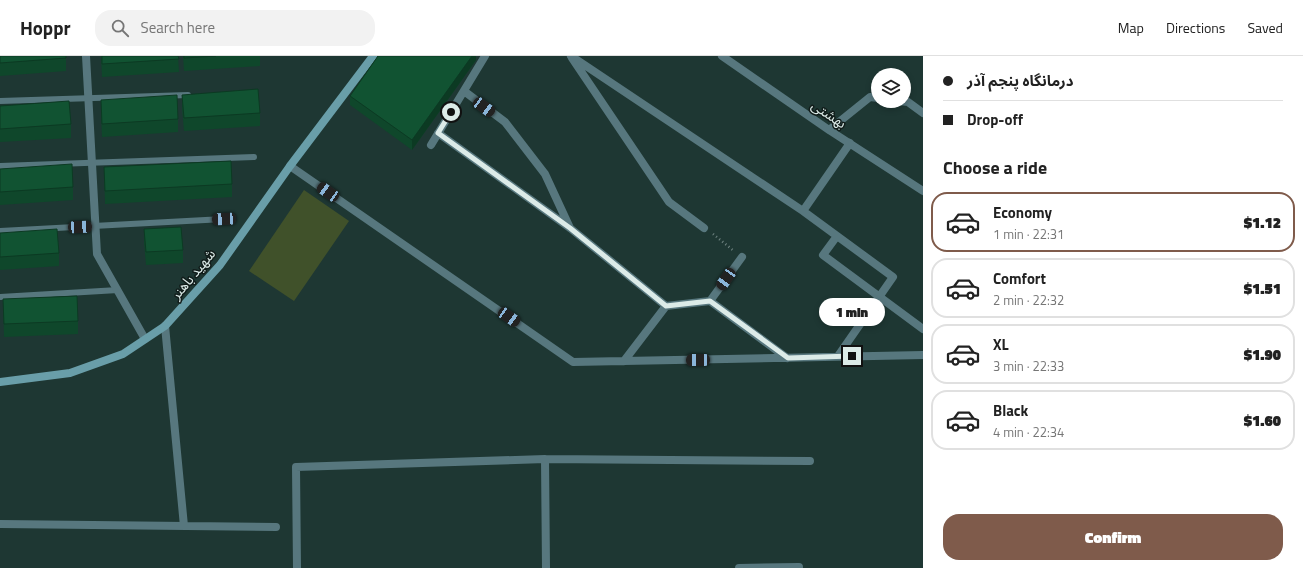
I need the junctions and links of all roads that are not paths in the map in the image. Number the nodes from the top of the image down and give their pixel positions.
1 (86, 56) edge
2 (373, 56) edge
3 (485, 56) edge
4 (571, 56) edge
5 (722, 56) edge
6 (464, 91) junction
7 (199, 95) edge
8 (871, 97) edge
9 (88, 99) junction
10 (0, 102) edge
11 (911, 104) edge
12 (923, 113) edge
13 (829, 130) junction
14 (438, 133) junction
15 (850, 143) junction
16 (430, 145) dead end
17 (254, 157) dead end
18 (92, 162) junction
19 (0, 166) edge
20 (290, 166) junction
21 (923, 191) edge
22 (803, 211) junction
23 (224, 219) dead end
24 (96, 226) junction
25 (570, 228) junction
26 (704, 228) road end
27 (0, 231) edge
28 (837, 236) junction
29 (742, 256) road end
30 (118, 290) junction
31 (0, 297) edge
32 (879, 297) junction
33 (710, 301) junction
34 (666, 306) junction
35 (164, 326) junction
36 (923, 329) edge
37 (145, 339) junction
38 (923, 355) edge
39 (838, 356) junction
40 (788, 358) junction
41 (624, 361) junction
42 (0, 382) edge
43 (545, 459) junction
44 (810, 461) dead end
45 (0, 524) edge
46 (184, 526) junction
47 (276, 527) dead end
48 (799, 567) dead end
49 (297, 568) edge
50 (546, 568) edge
51 (739, 568) edge

1 - 9 street
2 - 20 street, شهید باهنر
3 - 6 street
4 - 22 street
4 - 26 street
5 - 13 street, بهشتی
6 - 14 street
6 - 25 street
7 - 9 lane
8 - 13 street
9 - 10 lane
9 - 18 street
11 - 12 street
13 - 15 street, بهشتی
14 - 16 street
14 - 25 street
15 - 21 street, بهشتی
15 - 22 street
17 - 18 lane
18 - 19 lane
18 - 24 street
20 - 35 street, شهید باهنر
20 - 41 street
22 - 28 street
23 - 24 lane
24 - 27 lane
24 - 30 street
25 - 34 street
28 - 32 street
28 - 32 street
29 - 33 street
30 - 31 lane
30 - 37 street
32 - 36 street
32 - 39 street
33 - 34 street
33 - 40 street
34 - 41 street
35 - 37 street, شهید باهنر
35 - 46 street
37 - 42 street, شهید باهنر
38 - 39 street
39 - 40 street
40 - 41 street
43 - 44 street
43 - 49 street
43 - 50 street
45 - 46 street
46 - 47 street
48 - 51 street

